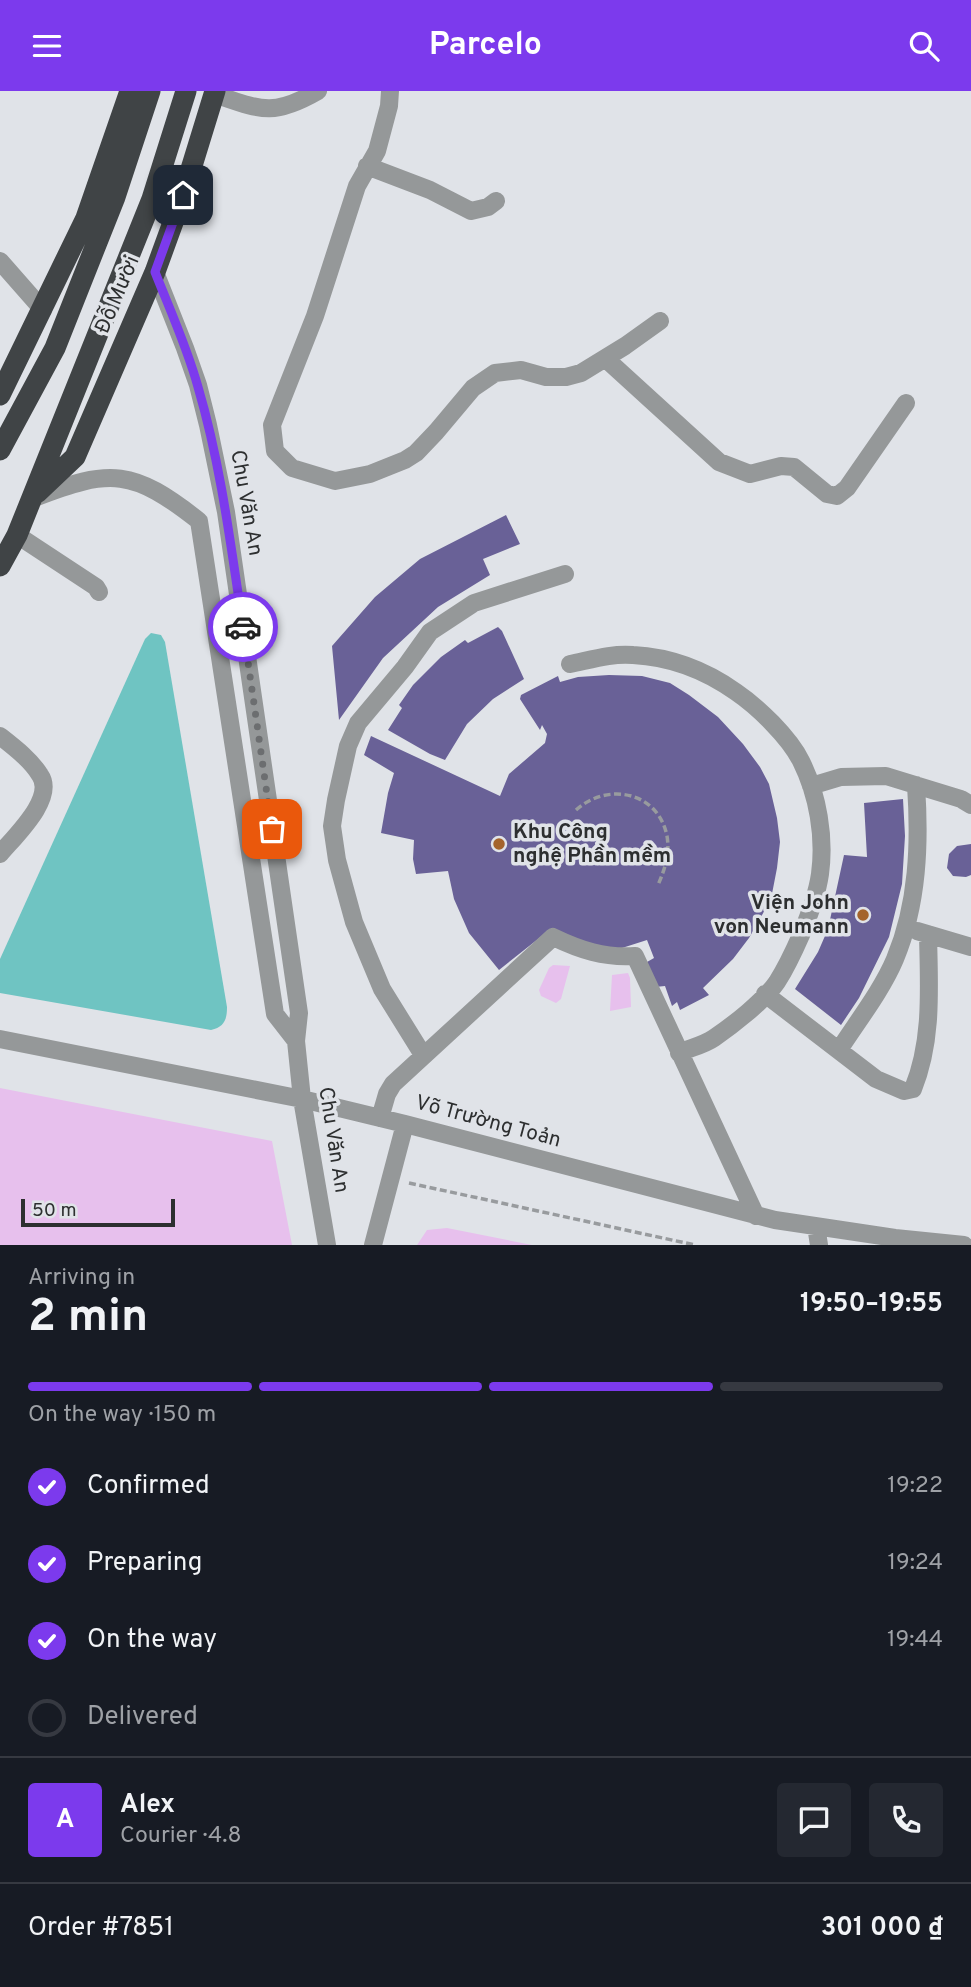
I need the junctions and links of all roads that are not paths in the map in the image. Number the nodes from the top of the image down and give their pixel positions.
1 (130, 91) edge
2 (149, 91) edge
3 (186, 91) edge
4 (318, 91) edge
5 (390, 91) edge
6 (215, 92) edge
7 (367, 166) junction
8 (496, 201) dead end
9 (0, 261) edge
10 (155, 272) junction
11 (43, 310) junction
12 (660, 321) dead end
13 (606, 359) junction
14 (6, 366) edge
15 (0, 395) edge
16 (906, 403) dead end
17 (0, 450) edge
18 (31, 500) junction
19 (226, 512) junction
20 (199, 521) junction
21 (17, 535) junction
22 (0, 566) edge
23 (565, 574) dead end
24 (99, 591) dead end
25 (570, 664) dead end
26 (0, 736) edge
27 (916, 785) junction
28 (811, 786) junction
29 (968, 798) edge
30 (0, 854) edge
31 (905, 927) junction
32 (928, 934) junction
33 (971, 947) edge
34 (765, 994) junction
35 (0, 1039) edge
36 (296, 1041) junction
37 (839, 1050) junction
38 (679, 1053) junction
39 (423, 1055) junction
40 (302, 1099) junction
41 (380, 1118) junction
42 (405, 1123) junction
43 (756, 1216) junction
44 (816, 1226) junction
45 (327, 1245) edge
46 (373, 1245) edge
47 (819, 1245) edge
48 (964, 1245) edge

1 - 11 highway
2 - 17 highway, Đỗ Mười
3 - 18 highway, Đỗ Mười
4 - 6 street
5 - 7 street
6 - 10 highway, Đỗ Mười
7 - 8 street
7 - 13 street
9 - 11 street
10 - 18 highway, Đỗ Mười
10 - 19 street, Chu Văn An
11 - 14 highway
12 - 13 street
13 - 16 street
14 - 15 highway
18 - 20 street
18 - 21 highway, Đỗ Mười
19 - 20 street
19 - 36 street, Chu Văn An
20 - 36 street
21 - 22 highway, Đỗ Mười
21 - 24 street
23 - 39 street
25 - 28 street
26 - 30 street
27 - 28 street
27 - 29 street
27 - 31 street
28 - 34 street
31 - 32 street
31 - 37 street
32 - 33 street
32 - 37 street
34 - 37 street
34 - 38 street
35 - 40 street, Võ Trường Toản
36 - 40 street, Chu Văn An
38 - 39 street
38 - 43 street
39 - 41 street
40 - 41 street, Võ Trường Toản
40 - 45 street, Chu Văn An
41 - 42 street, Võ Trường Toản
42 - 43 street, Võ Trường Toản
42 - 46 street
43 - 44 street, Võ Trường Toản
44 - 47 street
44 - 48 street, Võ Trường Toản

